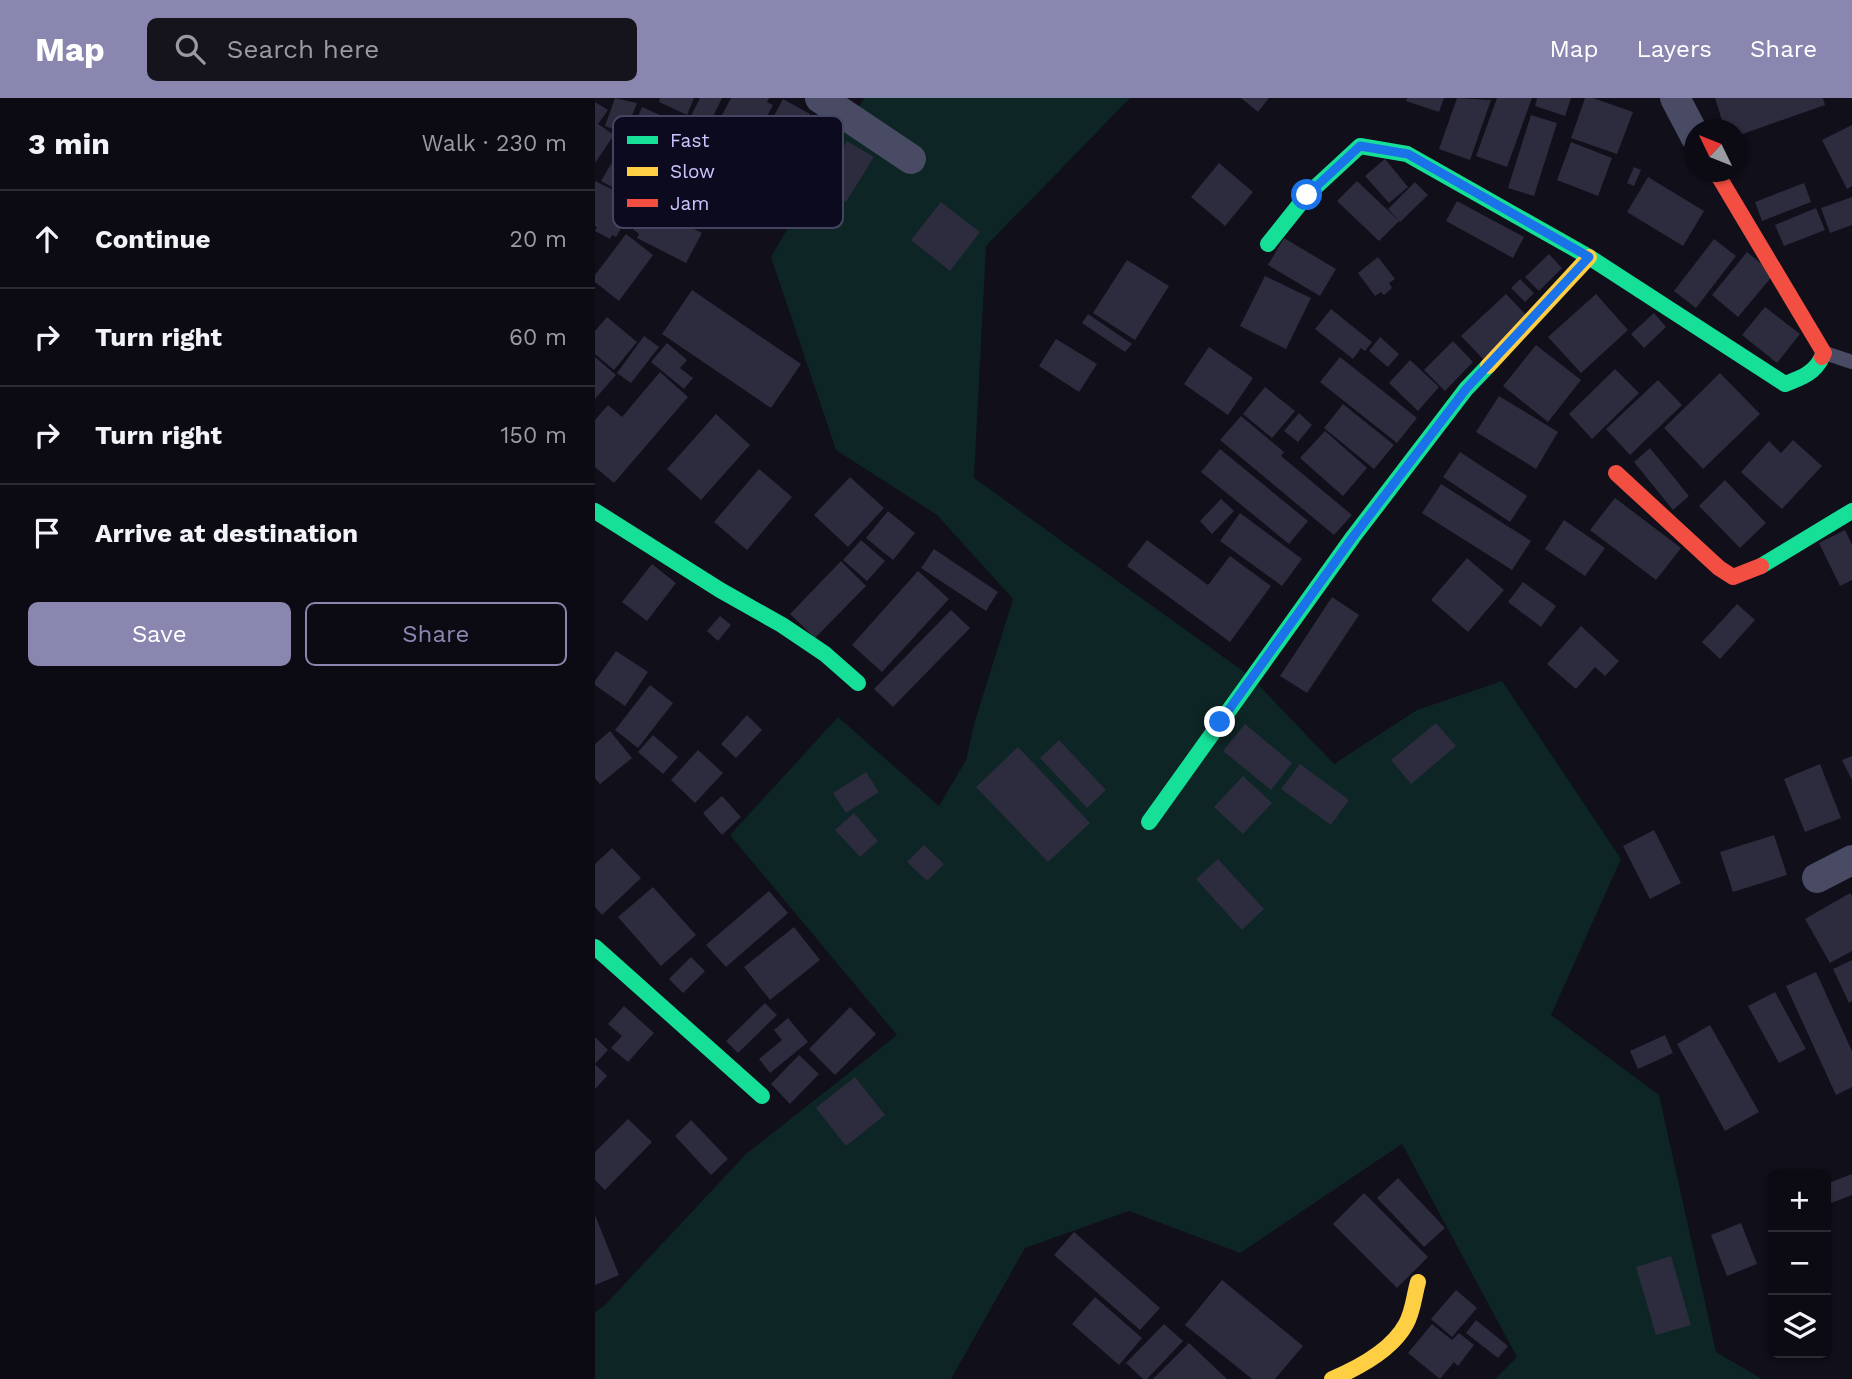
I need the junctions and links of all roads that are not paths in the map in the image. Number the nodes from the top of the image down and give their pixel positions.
1 (820, 98) edge
2 (1675, 98) edge
3 (1686, 119) edge
4 (911, 159) dead end
5 (1722, 182) edge
6 (1268, 244) dead end
7 (1589, 257) junction
8 (1824, 353) junction
9 (1852, 362) edge
10 (1615, 473) dead end
11 (595, 511) edge
12 (1852, 511) edge
13 (859, 682) dead end
14 (1149, 822) dead end
15 (1852, 860) edge
16 (1817, 878) dead end
17 (595, 947) edge
18 (762, 1096) dead end
19 (1418, 1282) dead end
20 (1332, 1379) edge

1 - 4 street
2 - 3 street
5 - 8 street
6 - 7 street
7 - 8 street
7 - 14 street
8 - 9 lane
10 - 12 street
11 - 13 street
15 - 16 street
17 - 18 street
19 - 20 street

